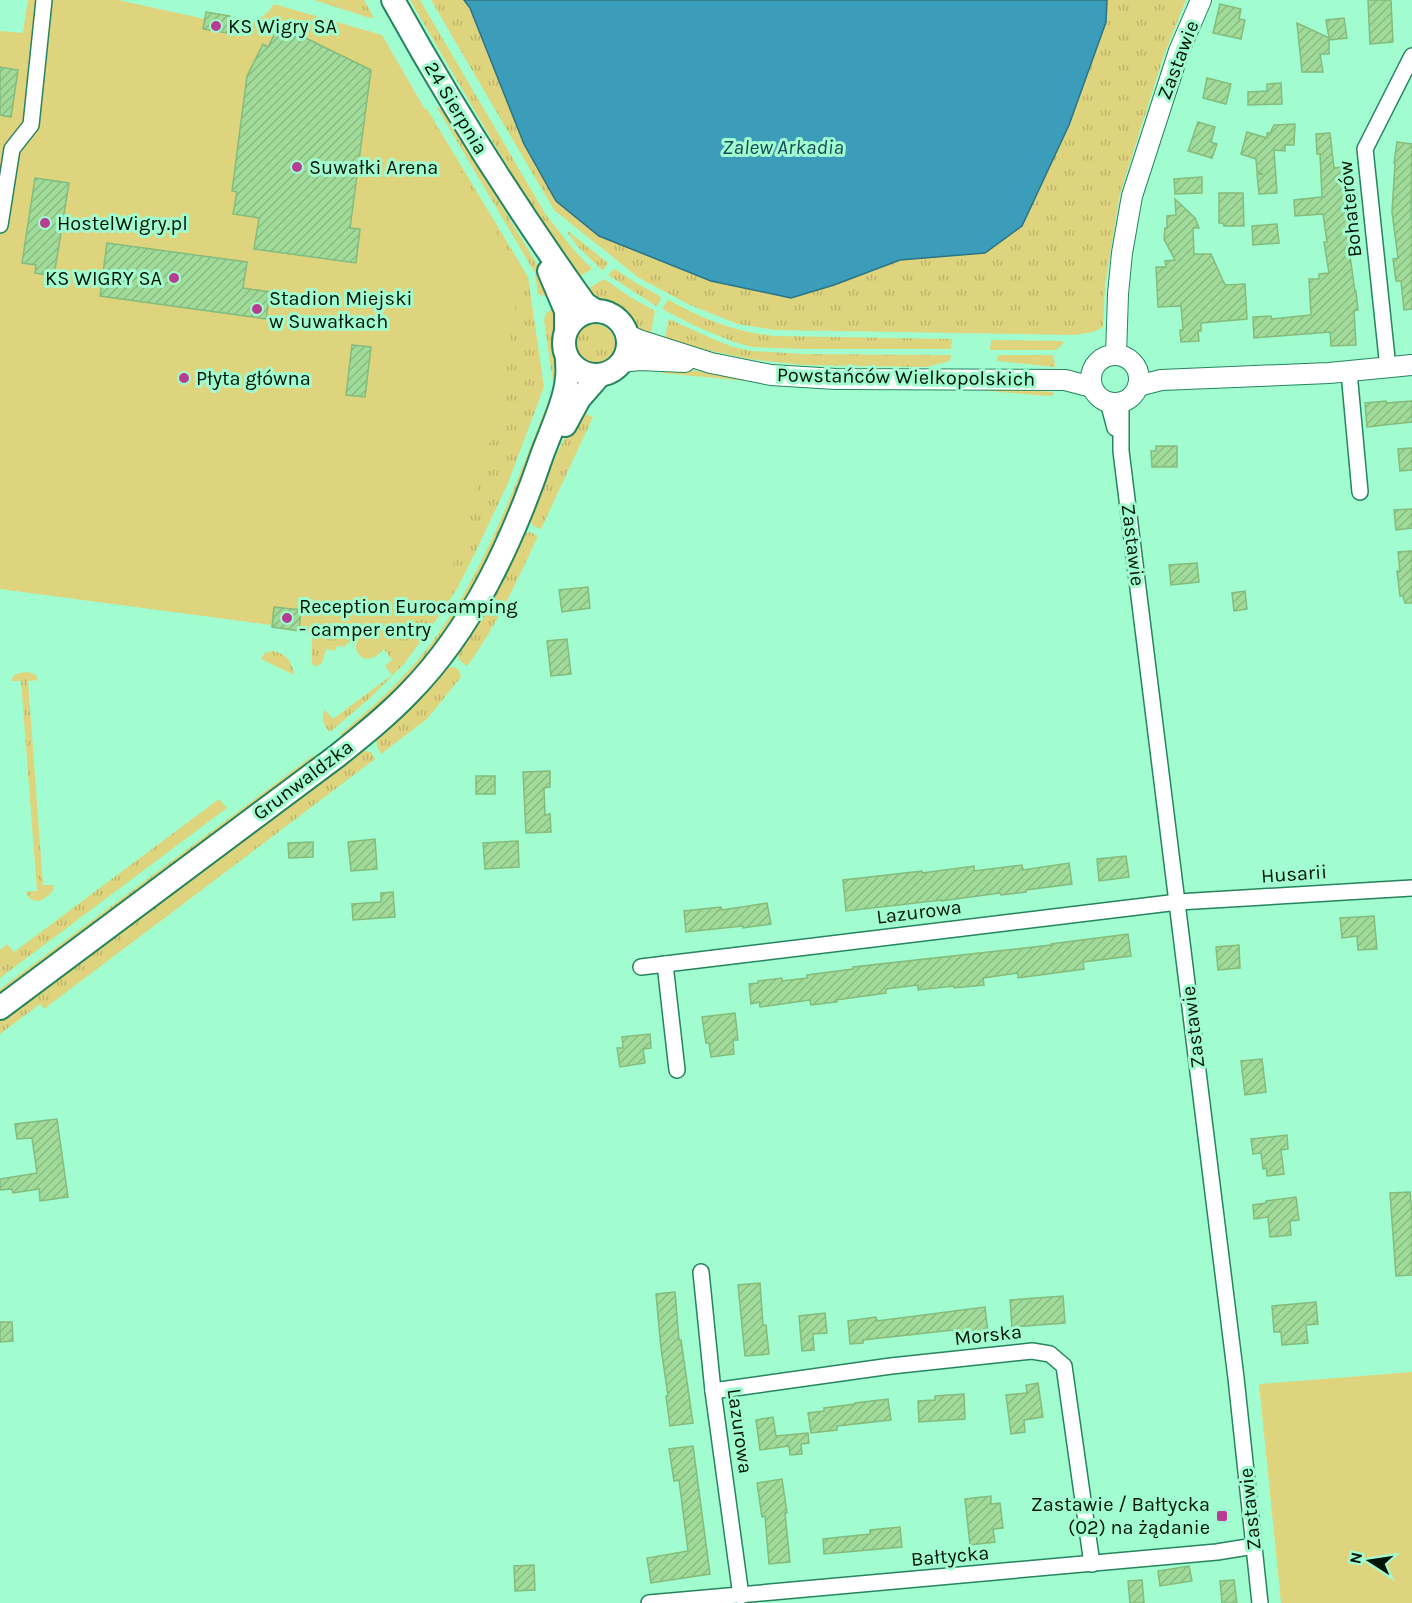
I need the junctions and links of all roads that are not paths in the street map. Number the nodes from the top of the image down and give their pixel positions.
1 (44, 0) edge
2 (393, 0) edge
3 (1201, 0) edge
4 (1412, 56) edge
5 (522, 215) junction
6 (0, 225) edge
7 (596, 311) junction
8 (566, 329) junction
9 (626, 334) junction
10 (1112, 355) junction
11 (567, 359) junction
12 (622, 362) junction
13 (711, 363) junction
14 (1412, 366) edge
15 (1388, 368) junction
16 (1349, 372) junction
17 (598, 376) junction
18 (1093, 378) junction
19 (1137, 378) junction
20 (1114, 402) junction
21 (531, 487) junction
22 (1360, 492) dead end
23 (1412, 888) edge
24 (1178, 902) junction
25 (665, 964) junction
26 (641, 967) dead end
27 (0, 1008) edge
28 (677, 1070) dead end
29 (701, 1272) dead end
30 (713, 1390) junction
31 (1254, 1546) junction
32 (1092, 1564) junction
33 (741, 1596) junction
34 (649, 1603) edge
35 (1260, 1603) edge

1 - 6 street
2 - 5 main road, 24 Sierpnia
3 - 10 street, Zastawie
4 - 15 street, Bohaterów
5 - 7 main road, 24 Sierpnia
5 - 8 main road, 24 Sierpnia
7 - 8 main road
7 - 9 main road
8 - 11 main road
9 - 12 main road
9 - 13 street, Powstańców Wielkopolskich
10 - 18 street
10 - 19 street
11 - 17 main road
11 - 21 main road, Grunwaldzka
12 - 13 street, Powstańców Wielkopolskich
12 - 17 main road
13 - 18 street, Powstańców Wielkopolskich
14 - 15 street
15 - 16 street
16 - 19 street
16 - 22 street
17 - 21 main road, Grunwaldzka
18 - 20 street
19 - 20 street
20 - 24 street, Zastawie
21 - 27 main road, Grunwaldzka
23 - 24 street, Husarii
24 - 25 street, Lazurowa
24 - 31 street, Zastawie
25 - 26 street, Lazurowa
25 - 28 street
29 - 30 street, Lazurowa
30 - 32 street, Morska
30 - 33 street, Lazurowa
31 - 32 street, Bałtycka
31 - 35 street, Zastawie
32 - 33 street, Bałtycka
33 - 34 street, Bałtycka

